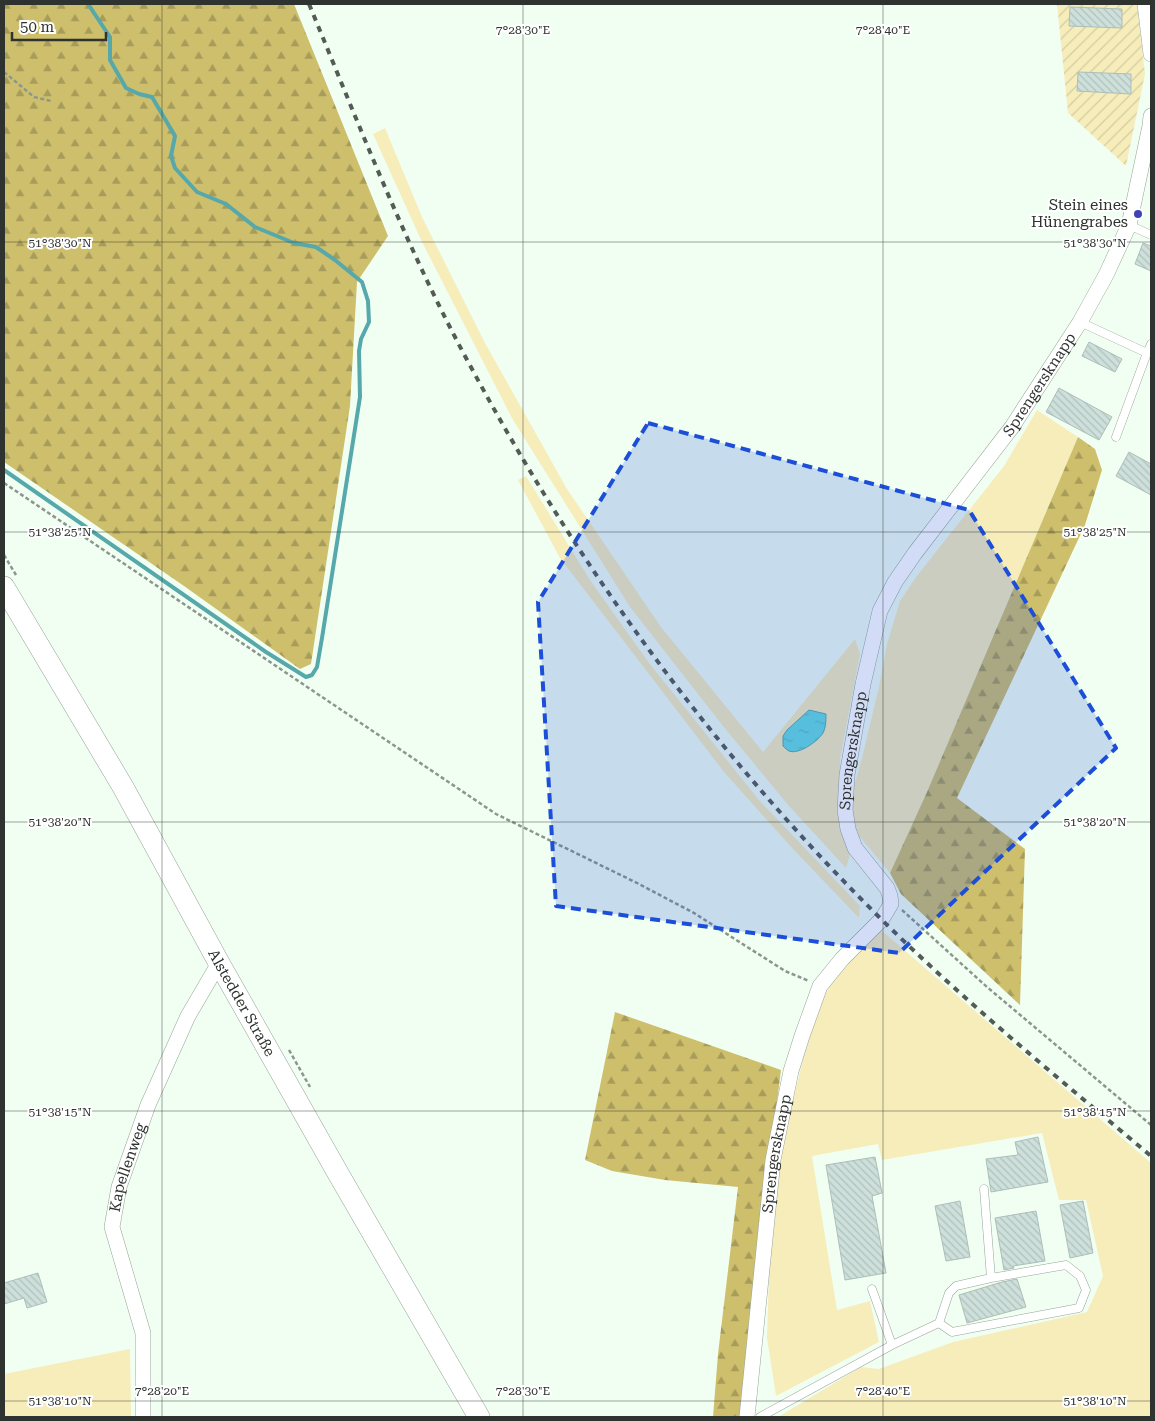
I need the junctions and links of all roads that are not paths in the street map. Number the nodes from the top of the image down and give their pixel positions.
1 (1145, 4) edge
2 (1151, 54) edge
3 (1151, 116) edge
4 (1129, 225) junction
5 (1151, 235) edge
6 (1080, 322) junction
7 (1151, 344) edge
8 (1147, 353) junction
9 (1116, 437) dead end
10 (4, 587) edge
11 (219, 963) junction
12 (984, 1189) dead end
13 (991, 1278) junction
14 (872, 1289) dead end
15 (939, 1323) junction
16 (892, 1345) junction
17 (143, 1417) edge
18 (479, 1417) edge
19 (747, 1417) edge
20 (760, 1417) edge

1 - 2 street
3 - 4 street, Sprengersknapp
4 - 5 lane
4 - 6 street, Sprengersknapp
6 - 8 lane
6 - 19 street, Sprengersknapp
7 - 8 lane
8 - 9 lane
10 - 11 street, Alstedder Straße
11 - 17 street, Kapellenweg
11 - 18 street, Alstedder Straße
12 - 13 lane
13 - 15 lane
13 - 15 lane
14 - 16 lane
15 - 16 lane
16 - 20 lane

